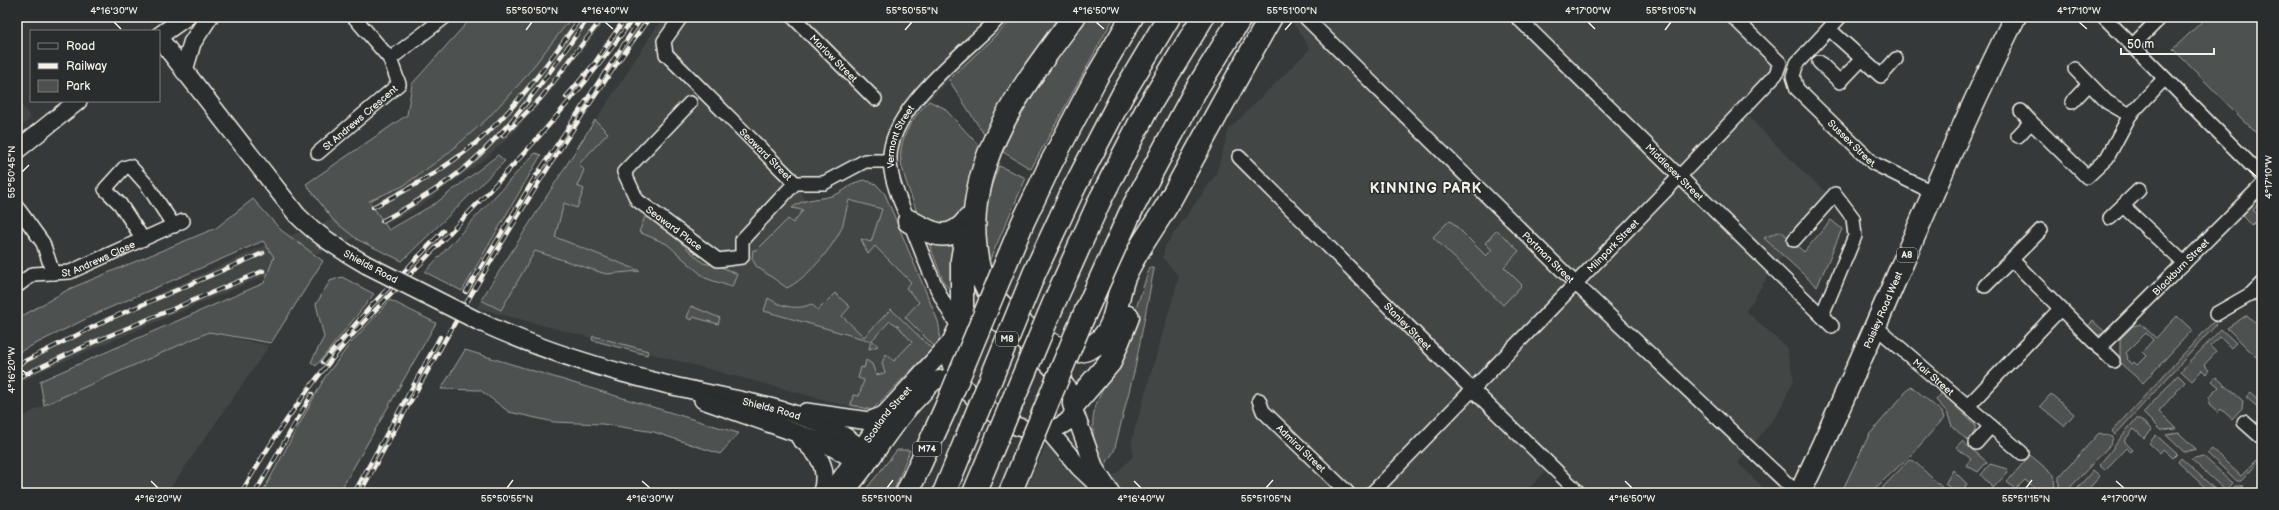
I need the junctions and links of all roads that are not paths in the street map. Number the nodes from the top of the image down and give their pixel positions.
1 (186, 17) edge
2 (209, 17) edge
3 (354, 17) edge
4 (445, 17) edge
5 (681, 17) edge
6 (792, 17) edge
7 (1000, 17) edge
8 (1074, 17) edge
9 (1132, 17) edge
10 (1169, 17) edge
11 (1203, 17) edge
12 (1242, 17) edge
13 (1272, 17) edge
14 (1305, 17) edge
15 (1517, 17) edge
16 (1733, 17) edge
17 (1840, 17) edge
18 (2015, 17) edge
19 (2104, 17) edge
20 (2161, 17) edge
21 (1829, 29) junction
22 (160, 36) edge
23 (160, 38) edge
24 (2132, 46) junction
25 (390, 59) junction
26 (1862, 59) junction
27 (1896, 59) dead end
28 (1819, 62) dead end
29 (2075, 69) dead end
30 (184, 71) junction
31 (2164, 79) junction
32 (2090, 84) junction
33 (875, 99) dead end
34 (77, 102) edge
35 (2072, 102) dead end
36 (690, 103) dead end
37 (2020, 111) dead end
38 (2130, 115) junction
39 (2031, 122) junction
40 (2018, 136) dead end
41 (17, 150) edge
42 (318, 152) dead end
43 (1239, 157) dead end
44 (890, 161) junction
45 (1680, 176) junction
46 (2262, 176) edge
47 (795, 183) junction
48 (2262, 185) edge
49 (978, 190) junction
50 (2139, 190) dead end
51 (1934, 193) junction
52 (1168, 203) junction
53 (2123, 206) junction
54 (17, 207) edge
55 (2110, 218) dead end
56 (968, 220) junction
57 (909, 221) junction
58 (2041, 230) dead end
59 (143, 239) junction
60 (1794, 240) dead end
61 (2012, 260) junction
62 (2184, 263) junction
63 (53, 273) junction
64 (2262, 283) edge
65 (1576, 284) junction
66 (17, 286) edge
67 (1984, 286) dead end
68 (2060, 309) junction
69 (2216, 314) dead end
70 (1822, 315) junction
71 (960, 323) junction
72 (1832, 326) dead end
73 (1876, 327) junction
74 (951, 342) junction
75 (2098, 348) junction
76 (2113, 361) dead end
77 (956, 378) junction
78 (662, 384) junction
79 (1471, 389) junction
80 (1259, 400) dead end
81 (947, 405) junction
82 (1074, 406) junction
83 (1968, 406) junction
84 (782, 410) junction
85 (884, 415) junction
86 (2244, 422) dead end
87 (1991, 426) junction
88 (791, 430) junction
89 (1048, 430) junction
90 (2262, 438) edge
91 (1976, 443) dead end
92 (2022, 453) dead end
93 (863, 457) junction
94 (822, 493) edge
95 (831, 493) edge
96 (844, 493) edge
97 (908, 493) edge
98 (914, 493) edge
99 (944, 493) edge
100 (974, 493) edge
101 (1010, 493) edge
102 (1107, 493) edge
103 (1111, 493) edge
104 (1348, 493) edge
105 (1372, 493) edge
106 (1579, 493) edge
107 (1796, 493) edge
108 (1800, 493) edge

1 - 22 street
2 - 30 street
3 - 25 street, St Andrews Crescent
4 - 25 street
5 - 47 street, Seaward Street
6 - 33 street, Marlow Street
7 - 44 street, Vermont Street
8 - 49 highway
9 - 81 highway, bridge
10 - 99 highway, M8, bridge
11 - 100 highway, bridge
12 - 101 highway, bridge
13 - 52 highway
14 - 65 street, Portman Street
15 - 45 street, Middlesex Street
16 - 45 street, Milnpark Street
17 - 21 street
18 - 51 main road, Paisley Road West / A8
19 - 24 street
20 - 24 street
21 - 26 street
21 - 51 street, Sussex Street
23 - 30 street, Shields Road
24 - 31 street
25 - 42 street, St Andrews Crescent
26 - 27 street
26 - 28 street
29 - 32 street
30 - 78 street, Shields Road, bridge
31 - 38 street
31 - 46 street
32 - 35 street
32 - 38 street
34 - 41 street
36 - 47 street, Seaward Place
37 - 39 street
38 - 39 street
39 - 40 street
43 - 79 street, Stanley Street
44 - 47 street, Seaward Street
44 - 57 street, Vermont Street
45 - 65 street, Milnpark Street
45 - 70 street, Middlesex Street
48 - 62 street, Blackburn Street
49 - 52 highway
49 - 56 highway
50 - 53 street
51 - 73 main road, Paisley Road West / A8
52 - 82 highway
53 - 55 street
53 - 62 street
54 - 63 street, St Andrews Close
56 - 57 highway
56 - 71 highway
57 - 71 street, Vermont Street
58 - 61 street
59 - 59 street, St Andrews Close
59 - 63 street, St Andrews Close
60 - 70 street
61 - 67 street
61 - 68 street
62 - 75 street, Blackburn Street
63 - 66 street, St Andrews Close
64 - 69 street
65 - 79 street, Milnpark Street
65 - 107 street, Portman Street
68 - 75 street
68 - 83 street
70 - 72 street, Middlesex Street
71 - 74 street
71 - 82 street
73 - 83 street, Mair Street
73 - 108 main road, Paisley Road West / A8
74 - 77 street
74 - 85 street, Scotland Street
75 - 76 street
77 - 89 street
77 - 93 street, Scotland Street
78 - 84 street, Shields Road
78 - 88 street, Shields Road
79 - 105 street, Milnpark Street
79 - 106 street, Stanley Street
80 - 104 street, Admiral Street
81 - 97 highway, M74
81 - 98 highway
82 - 89 street
82 - 103 street
83 - 87 street, Mair Street
84 - 85 street
84 - 93 street, Shields Road
85 - 93 street, Scotland Street
86 - 90 street
87 - 91 street
87 - 92 street, Mair Street
88 - 93 street, Shields Road
88 - 94 street
89 - 102 street
93 - 95 street, Scotland Street
93 - 96 street, Scotland Street

